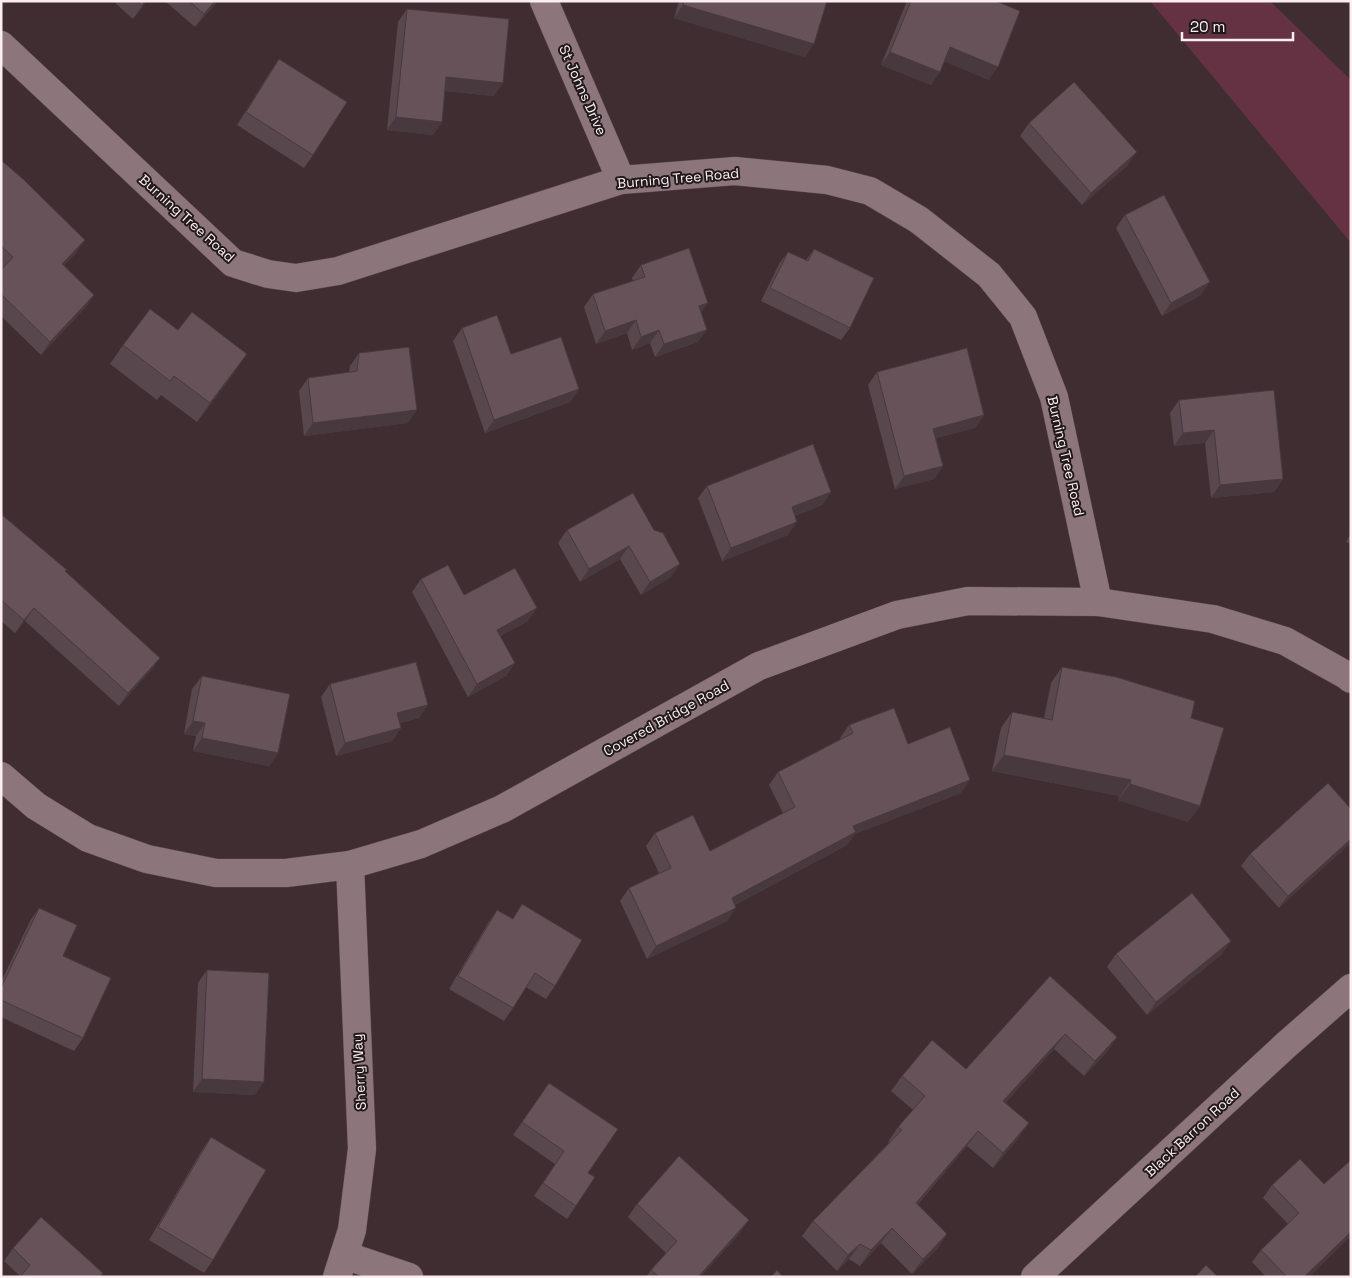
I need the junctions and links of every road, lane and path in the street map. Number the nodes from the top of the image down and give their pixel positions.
1 (544, 1) edge
2 (1, 45) edge
3 (622, 180) junction
4 (1098, 602) junction
5 (1351, 679) edge
6 (1, 776) edge
7 (350, 865) junction
8 (1351, 988) edge
9 (341, 1266) edge
10 (409, 1277) edge
11 (1034, 1277) edge

1 - 3 street, St Johns Drive
2 - 3 street, Burning Tree Road
3 - 4 street, Burning Tree Road
4 - 5 street, Covered Bridge Road
4 - 7 street, Covered Bridge Road
6 - 7 street, Covered Bridge Road
7 - 9 street, Sherry Way
8 - 11 street, Black Barron Road
9 - 10 street

